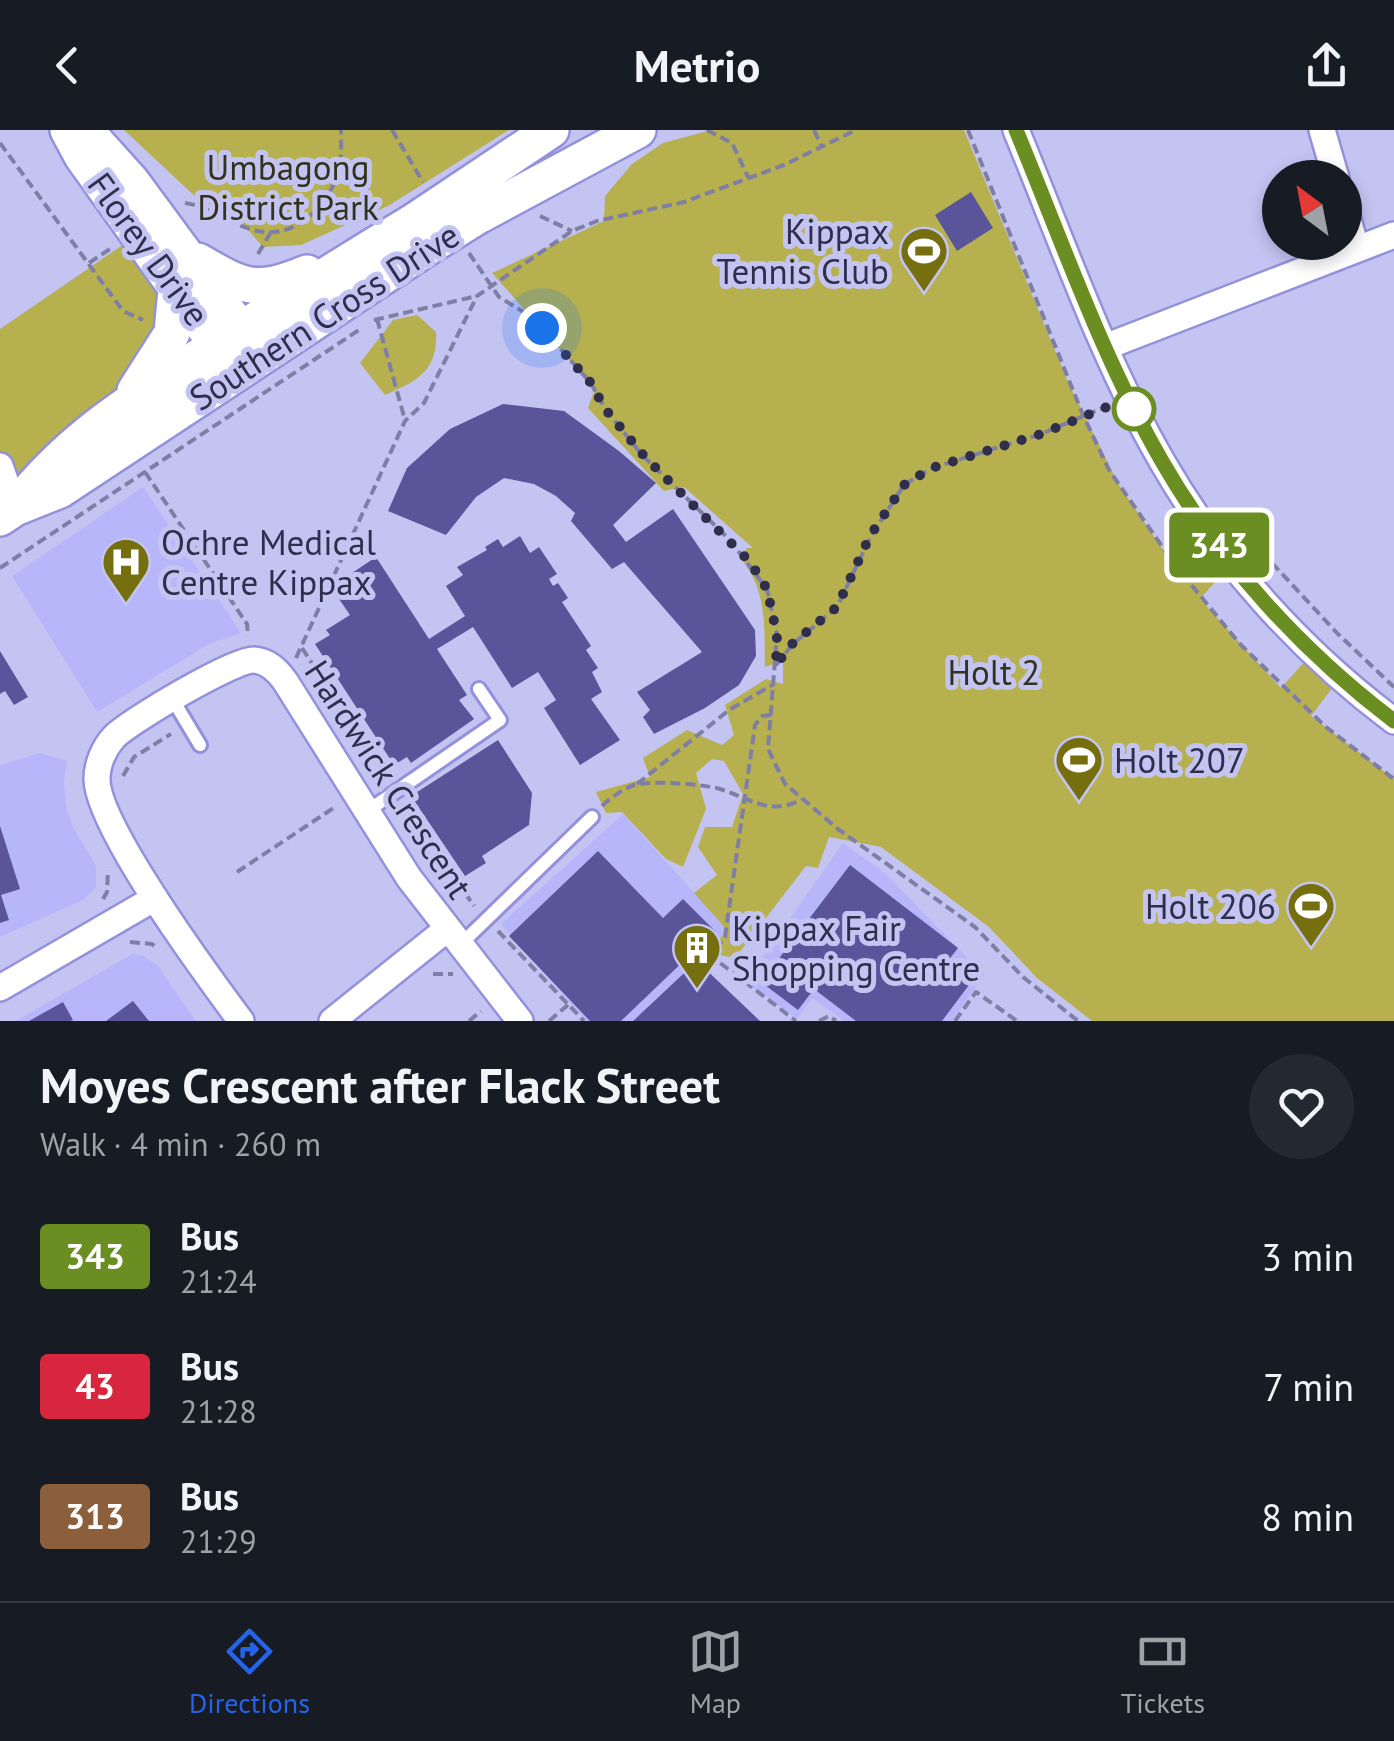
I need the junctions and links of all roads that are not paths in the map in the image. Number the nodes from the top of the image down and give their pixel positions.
1 (68, 130) edge
2 (83, 130) edge
3 (551, 130) edge
4 (638, 130) edge
5 (1016, 130) edge
6 (1322, 130) edge
7 (1331, 160) edge
8 (470, 203) junction
9 (420, 234) junction
10 (1394, 234) edge
11 (1362, 246) edge
12 (184, 253) junction
13 (1326, 260) edge
14 (176, 289) junction
15 (229, 337) junction
16 (1106, 347) junction
17 (248, 364) junction
18 (124, 406) junction
19 (0, 466) edge
20 (8, 513) edge
21 (479, 689) dead end
22 (172, 700) junction
23 (1394, 721) edge
24 (200, 745) dead end
25 (360, 804) junction
26 (592, 817) road end
27 (155, 898) junction
28 (453, 937) junction
29 (0, 988) edge
30 (241, 1021) edge
31 (332, 1021) edge
32 (520, 1021) edge

1 - 14 main road, Florey Drive
2 - 12 main road, Florey Drive
3 - 8 main road, Southern Cross Drive
4 - 8 main road, Southern Cross Drive
5 - 16 street
6 - 7 street
8 - 9 main road, Southern Cross Drive, bridge
9 - 12 main road
9 - 15 main road, Southern Cross Drive
9 - 17 main road, Southern Cross Drive
10 - 11 street
12 - 15 main road, Florey Drive
13 - 16 street
14 - 15 main road, Florey Drive
14 - 18 main road
15 - 17 main road, Florey Drive
15 - 18 main road, Southern Cross Drive
16 - 23 street
17 - 20 main road, Southern Cross Drive
18 - 20 main road, Southern Cross Drive
19 - 20 street
21 - 25 lane
22 - 24 lane
22 - 25 street, Hardwick Crescent
22 - 27 street, Hardwick Crescent
25 - 28 street, Hardwick Crescent
26 - 28 lane
27 - 29 street
27 - 30 street, Hardwick Crescent
28 - 31 street, Hardwick Crescent
28 - 32 street, Hardwick Crescent

